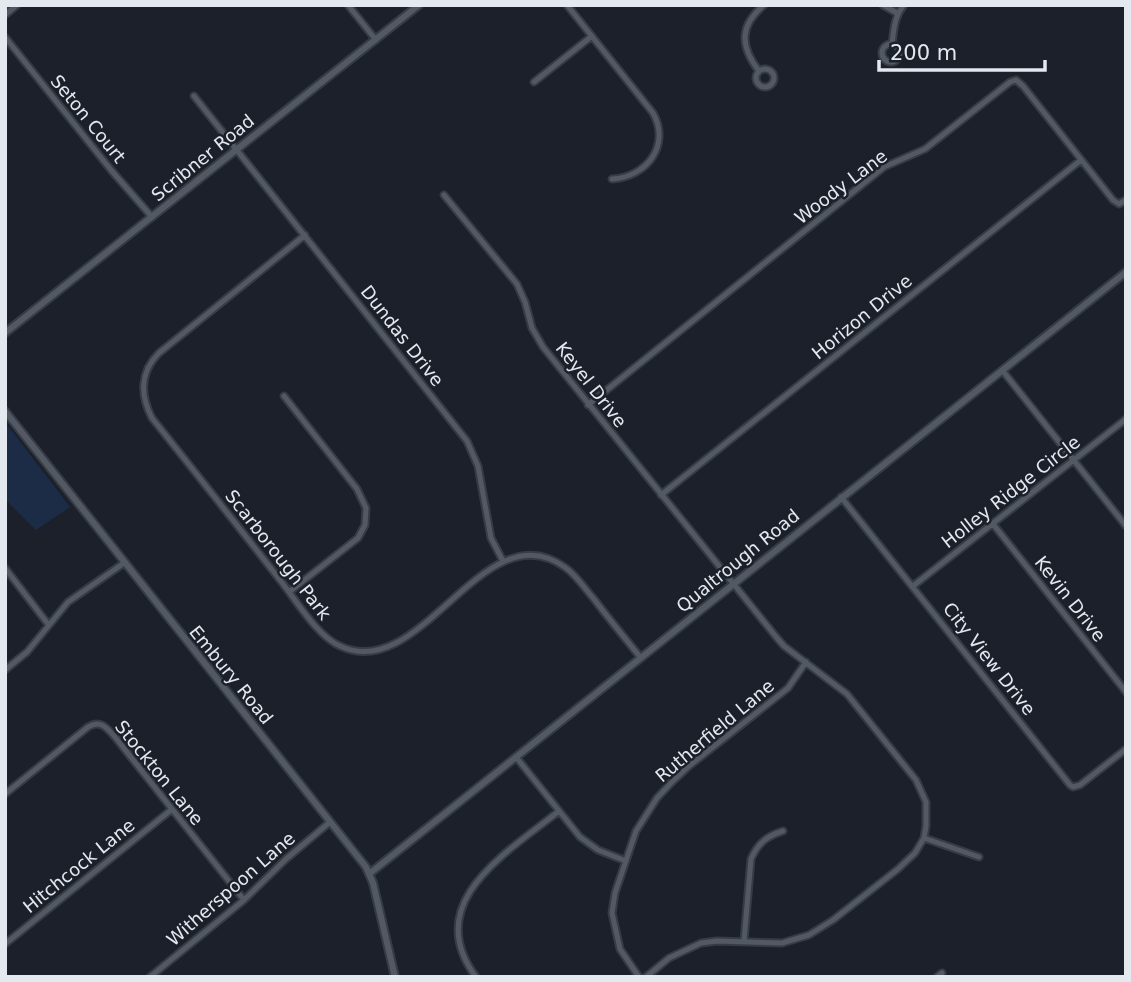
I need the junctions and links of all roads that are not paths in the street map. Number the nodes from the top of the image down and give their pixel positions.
1 (17, 5) edge
2 (348, 5) edge
3 (419, 5) edge
4 (567, 5) edge
5 (764, 5) edge
6 (883, 5) edge
7 (904, 5) edge
8 (897, 13) junction
9 (5, 15) edge
10 (592, 36) junction
11 (5, 37) edge
12 (376, 40) junction
13 (892, 44) dead end
14 (759, 71) dead end
15 (534, 82) dead end
16 (194, 96) dead end
17 (236, 149) junction
18 (1082, 160) junction
19 (612, 180) dead end
20 (444, 195) dead end
21 (1126, 200) edge
22 (152, 217) junction
23 (305, 235) junction
24 (1126, 272) edge
25 (5, 333) edge
26 (1002, 370) junction
27 (284, 396) dead end
28 (588, 405) junction
29 (5, 411) edge
30 (1126, 419) edge
31 (1073, 460) junction
32 (661, 495) junction
33 (841, 497) junction
34 (993, 524) junction
35 (1126, 526) edge
36 (503, 561) junction
37 (124, 563) junction
38 (5, 568) edge
39 (733, 584) junction
40 (913, 586) junction
41 (289, 592) junction
42 (48, 624) junction
43 (640, 657) junction
44 (806, 662) junction
45 (5, 670) edge
46 (1126, 692) edge
47 (1126, 748) edge
48 (516, 757) junction
49 (5, 794) edge
50 (171, 810) junction
51 (559, 811) junction
52 (330, 822) junction
53 (783, 831) dead end
54 (924, 838) junction
55 (979, 857) dead end
56 (626, 861) junction
57 (369, 874) junction
58 (244, 901) junction
59 (744, 941) junction
60 (5, 944) edge
61 (149, 977) edge
62 (395, 977) edge
63 (476, 977) edge
64 (639, 977) edge
65 (646, 977) edge

1 - 9 street
2 - 12 street
3 - 12 street, Scribner Road
4 - 10 street
5 - 14 street
6 - 8 street
7 - 8 street
8 - 13 street
10 - 15 street
10 - 19 street
11 - 22 street, Seton Court
12 - 17 street, Scribner Road
16 - 17 street, Dundas Drive
17 - 22 street, Scribner Road
17 - 23 street, Dundas Drive
18 - 21 street, Woody Lane
18 - 28 street, Woody Lane
18 - 32 street, Horizon Drive
20 - 28 street, Keyel Drive
22 - 25 street, Scribner Road
23 - 36 street, Dundas Drive
23 - 41 street, Scarborough Park
24 - 26 street, Qualtrough Road
26 - 31 street
26 - 33 street, Qualtrough Road
27 - 41 street
28 - 32 street, Keyel Drive
29 - 37 street, Embury Road
30 - 31 street, Holley Ridge Circle
31 - 34 street, Holley Ridge Circle
31 - 35 street
32 - 39 street, Keyel Drive
33 - 39 street, Qualtrough Road
33 - 40 street, City View Drive
34 - 40 street, Holley Ridge Circle
34 - 46 street, Kevin Drive
36 - 41 street, Scarborough Park
36 - 43 street
37 - 42 street
37 - 52 street, Embury Road
38 - 42 street
39 - 43 street, Qualtrough Road
39 - 44 street, Keyel Drive
40 - 47 street, City View Drive
42 - 45 street
43 - 48 street, Qualtrough Road
44 - 54 street, Keyel Drive
44 - 56 street, Rutherfield Lane
48 - 51 street
48 - 57 street, Qualtrough Road
49 - 50 street, Stockton Lane
50 - 58 street, Stockton Lane
50 - 60 street, Hitchcock Lane
51 - 56 street
51 - 63 street
52 - 57 street, Embury Road
52 - 58 street, Witherspoon Lane
53 - 59 street
54 - 55 street
54 - 59 street
56 - 64 street, Rutherfield Lane
57 - 62 street, Embury Road
58 - 61 street, Witherspoon Lane
59 - 65 street

